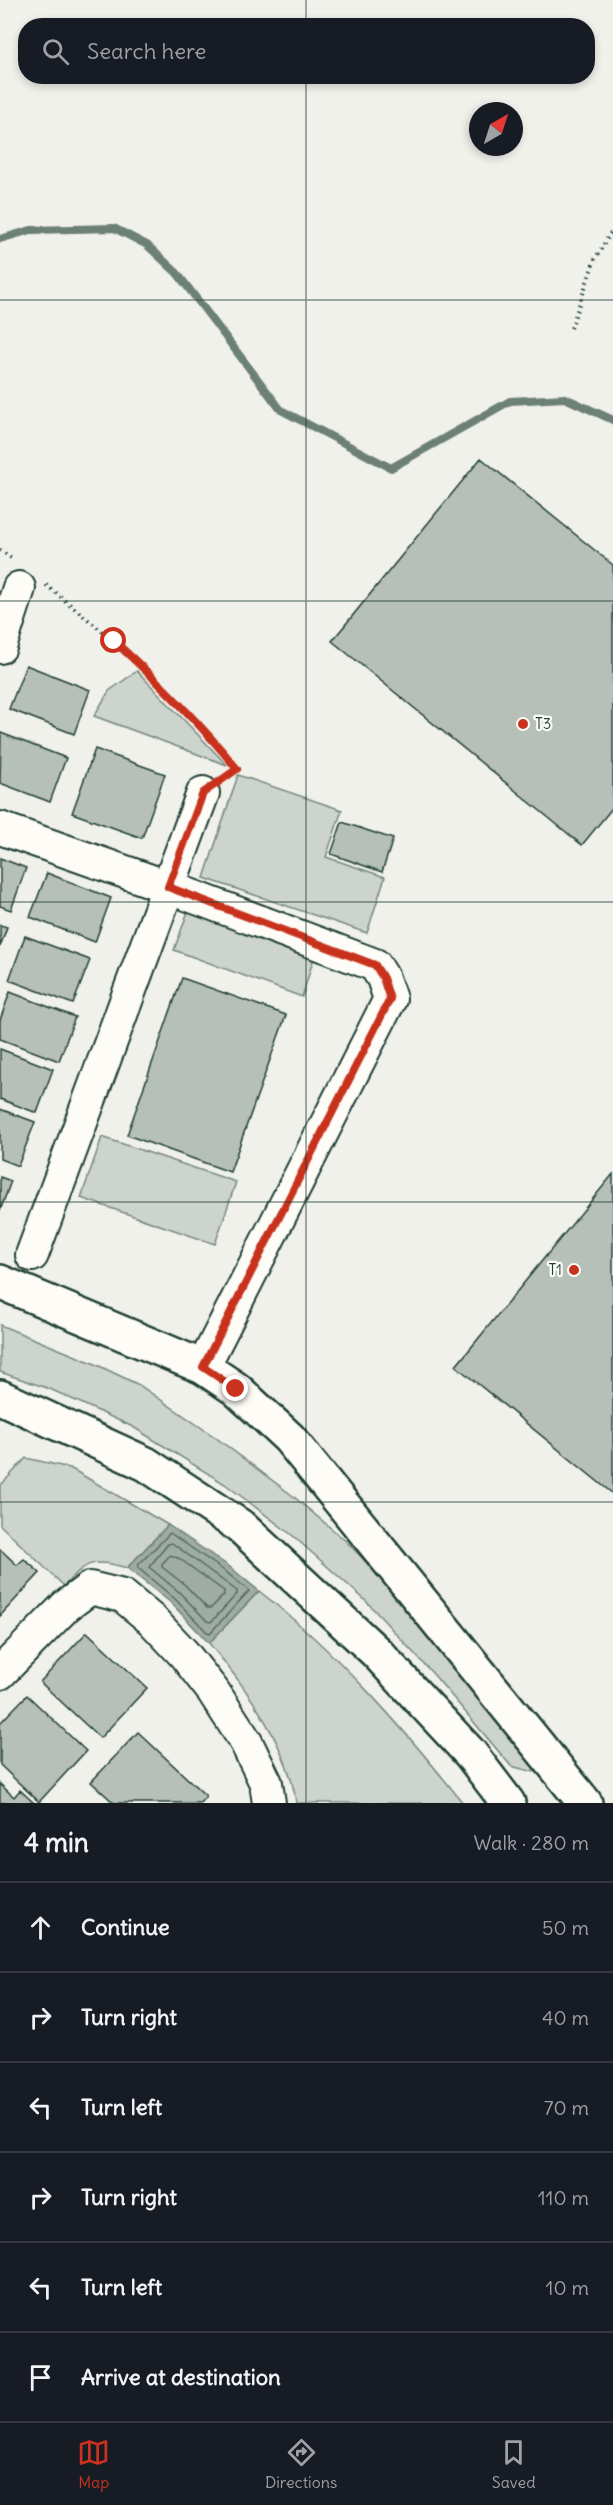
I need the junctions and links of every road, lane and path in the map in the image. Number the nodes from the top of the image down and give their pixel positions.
1 (613, 229) edge
2 (571, 328) dead end
3 (0, 550) edge
4 (26, 578) junction
5 (0, 647) edge
6 (203, 793) joint
7 (0, 828) edge
8 (168, 887) junction
9 (32, 1255) dead end
10 (0, 1282) edge
11 (203, 1367) junction
12 (0, 1397) edge
13 (0, 1673) edge
14 (578, 1801) edge
15 (268, 1803) edge
16 (508, 1803) edge

1 - 2 path
3 - 4 path
4 - 5 street
4 - 6 path
6 - 8 street
7 - 8 street
8 - 9 street
8 - 11 street
10 - 11 main road
11 - 14 main road
12 - 16 main road
13 - 15 street

